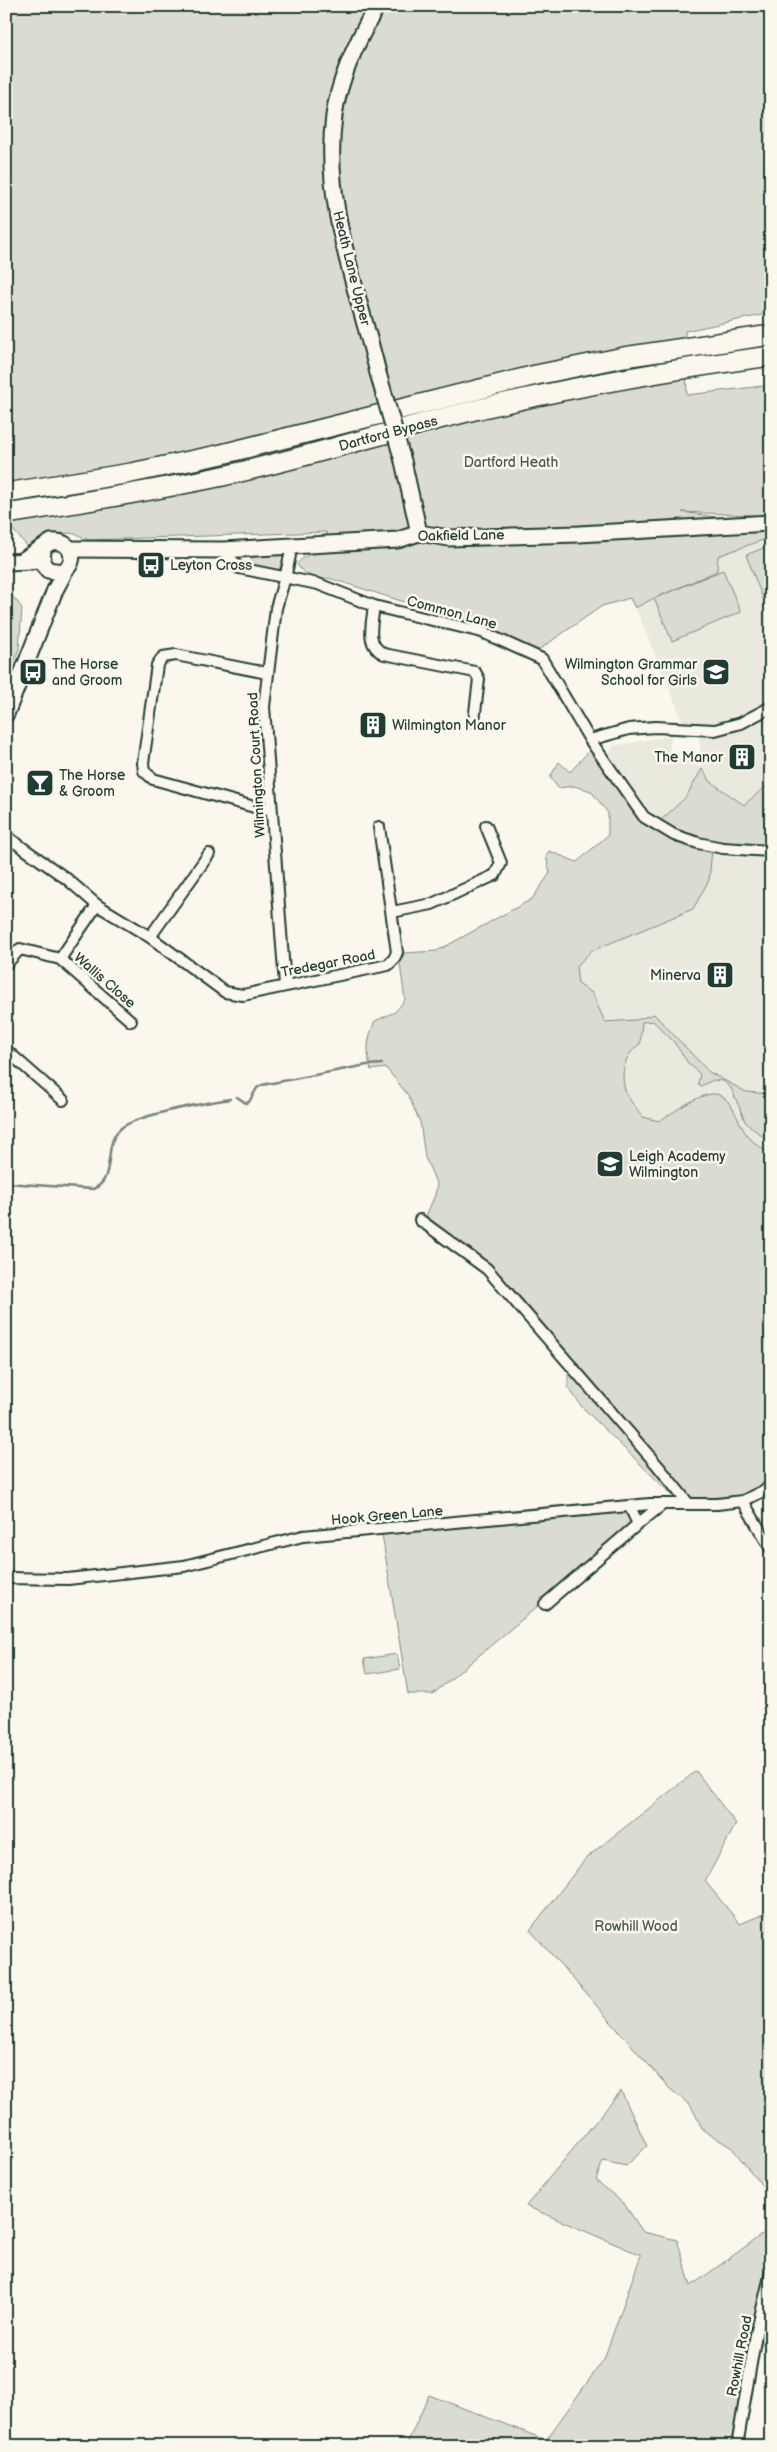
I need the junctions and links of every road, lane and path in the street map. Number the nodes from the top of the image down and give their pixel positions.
1 (377, 6) edge
2 (771, 335) edge
3 (771, 356) edge
4 (6, 492) edge
5 (6, 514) edge
6 (771, 522) edge
7 (419, 533) junction
8 (292, 546) junction
9 (223, 550) junction
10 (56, 561) junction
11 (6, 562) edge
12 (284, 578) junction
13 (374, 606) junction
14 (266, 673) junction
15 (771, 708) edge
16 (6, 714) edge
17 (474, 721) dead end
18 (590, 740) junction
19 (270, 808) junction
20 (486, 826) dead end
21 (379, 827) dead end
22 (6, 836) edge
23 (771, 851) edge
24 (209, 854) dead end
25 (97, 906) junction
26 (392, 912) junction
27 (150, 937) junction
28 (60, 958) junction
29 (6, 964) edge
30 (285, 985) junction
31 (131, 1021) dead end
32 (6, 1050) edge
33 (63, 1100) dead end
34 (420, 1220) dead end
35 (771, 1487) edge
36 (744, 1501) junction
37 (687, 1502) junction
38 (662, 1504) junction
39 (630, 1507) junction
40 (638, 1524) junction
41 (771, 1549) edge
42 (6, 1578) edge
43 (545, 1604) dead end
44 (771, 2272) edge
45 (737, 2446) edge

1 - 7 street, Heath Lane Upper, bridge
2 - 4 highway, Dartford Bypass
3 - 5 highway, Dartford Bypass
6 - 7 street, Oakfield Lane
7 - 8 street, Oakfield Lane
8 - 9 street, Oakfield Lane
8 - 12 street, Wilmington Court Road
9 - 10 street, Oakfield Lane
9 - 12 street, Common Lane
10 - 11 street, Oakfield Lane
10 - 16 street
12 - 13 street, Common Lane
12 - 14 street, Wilmington Court Road
13 - 17 street
13 - 18 street, Common Lane
14 - 19 street, Wilmington Court Road
14 - 19 street
15 - 18 street
18 - 23 street, Common Lane
19 - 30 street, Wilmington Court Road
20 - 26 street
21 - 26 street, Tredegar Road
22 - 25 street, Tredegar Road
24 - 27 street
25 - 27 street, Tredegar Road
25 - 28 street, Wallis Close
26 - 30 street, Tredegar Road
27 - 30 street, Tredegar Road
28 - 29 street, Wallis Close
28 - 31 street, Wallis Close
32 - 33 street
34 - 37 street
35 - 36 street, Hook Green Lane
36 - 37 street, Hook Green Lane
36 - 41 street
37 - 38 street, Hook Green Lane
38 - 39 street, Hook Green Lane
38 - 40 street
39 - 40 street
39 - 42 street, Hook Green Lane
40 - 43 street
44 - 45 street, Rowhill Road

